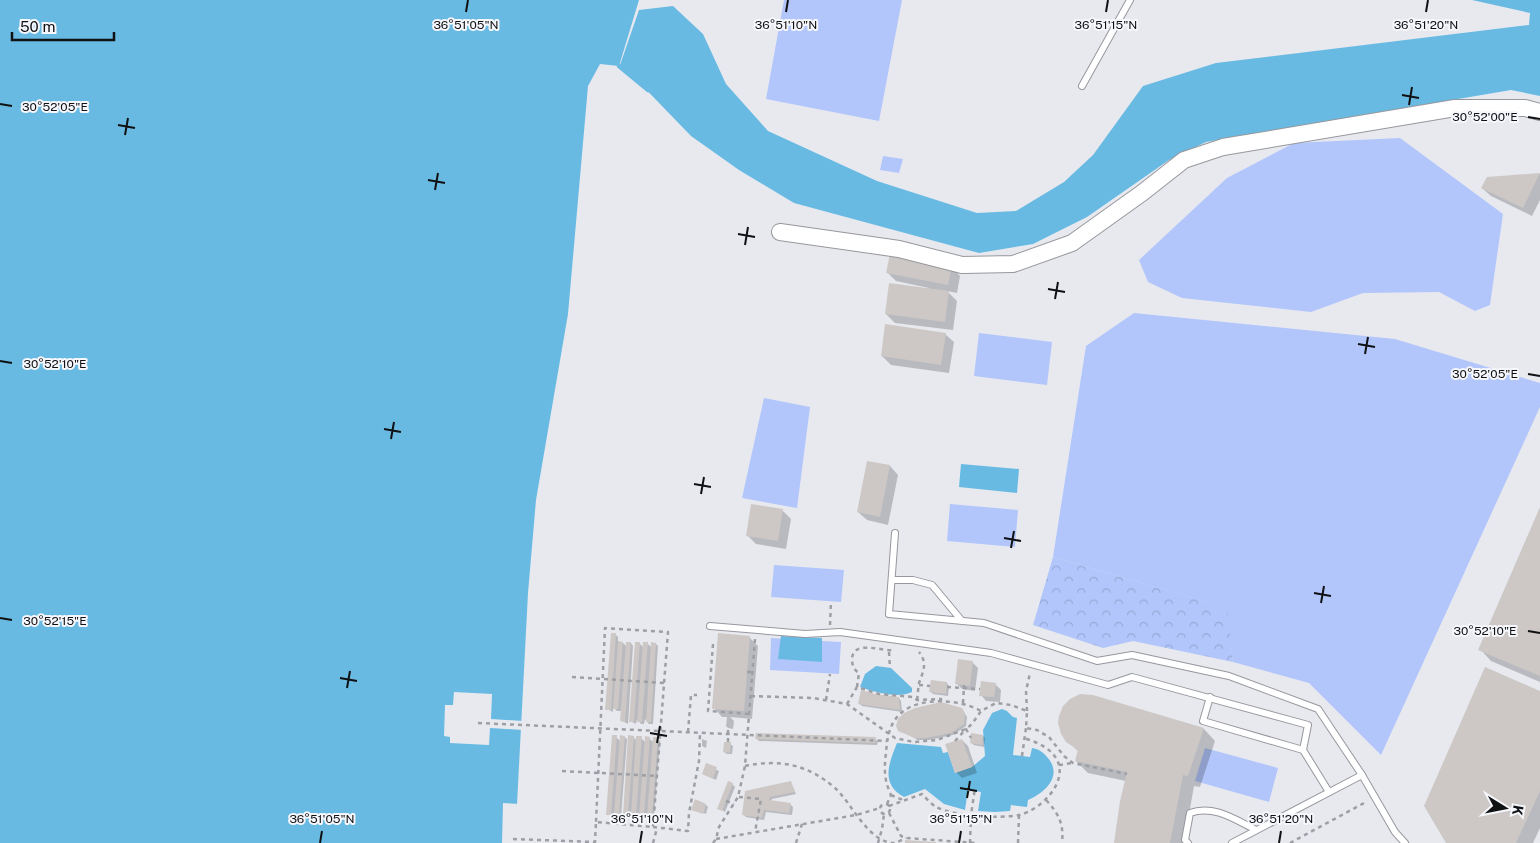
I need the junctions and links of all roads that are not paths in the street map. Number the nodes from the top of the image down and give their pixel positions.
1 (1130, 0) edge
2 (1082, 86) dead end
3 (1540, 112) edge
4 (780, 232) dead end
5 (896, 533) dead end
6 (892, 580) junction
7 (962, 621) junction
8 (710, 626) dead end
9 (1210, 697) junction
10 (1302, 750) junction
11 (1362, 775) junction
12 (1329, 792) junction
13 (1256, 830) junction
14 (1188, 843) edge
15 (1232, 843) edge
16 (1405, 843) edge

1 - 2 lane
3 - 4 street
5 - 6 lane
6 - 7 lane
6 - 7 lane
7 - 11 lane
8 - 9 lane
9 - 10 lane
9 - 10 lane
10 - 12 lane
11 - 12 lane
11 - 16 lane
12 - 13 lane
13 - 14 lane
13 - 15 lane

